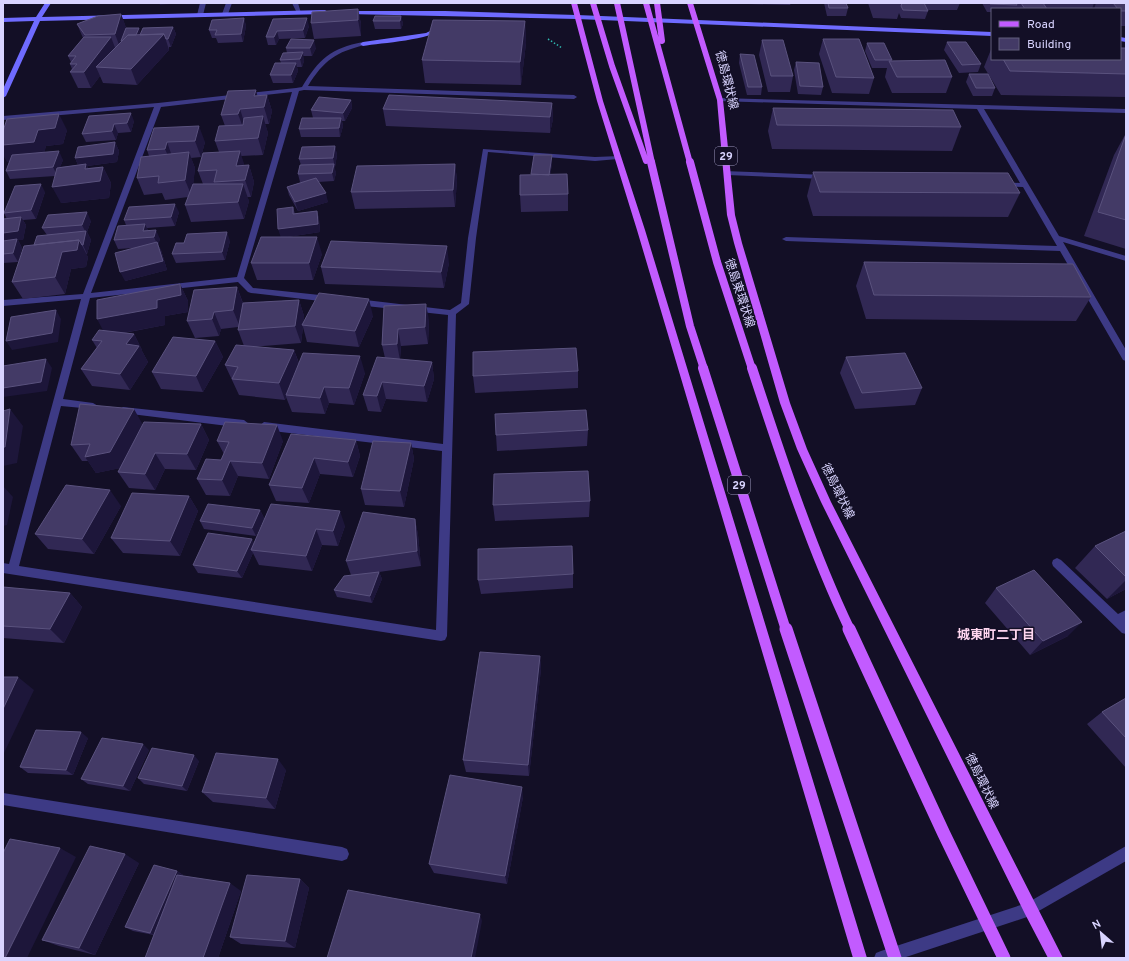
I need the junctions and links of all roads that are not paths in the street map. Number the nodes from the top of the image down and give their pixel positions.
1 (48, 3) edge
2 (203, 3) edge
3 (229, 3) edge
4 (295, 3) edge
5 (574, 3) edge
6 (593, 3) edge
7 (617, 3) edge
8 (646, 3) edge
9 (657, 3) edge
10 (690, 3) edge
11 (299, 12) junction
12 (335, 12) edge
13 (342, 12) edge
14 (445, 13) junction
15 (225, 14) junction
16 (200, 15) junction
17 (577, 17) junction
18 (38, 19) junction
19 (3, 20) edge
20 (697, 22) junction
21 (991, 34) edge
22 (667, 81) junction
23 (300, 89) junction
24 (3, 96) edge
25 (574, 97) dead end
26 (720, 100) junction
27 (158, 105) junction
28 (979, 106) junction
29 (1126, 111) edge
30 (3, 118) edge
31 (618, 157) junction
32 (727, 173) junction
33 (833, 177) edge
34 (993, 184) edge
35 (1025, 185) junction
36 (658, 193) junction
37 (1056, 238) junction
38 (786, 239) dead end
39 (1062, 249) junction
40 (1126, 259) edge
41 (240, 279) junction
42 (86, 296) junction
43 (3, 303) edge
44 (452, 313) junction
45 (1126, 358) edge
46 (58, 402) junction
47 (447, 448) junction
48 (1057, 563) dead end
49 (8, 569) edge
50 (1121, 618) edge
51 (1126, 629) edge
52 (3, 799) edge
53 (1126, 853) edge
54 (342, 854) dead end
55 (1030, 910) junction
56 (860, 958) edge
57 (881, 958) edge
58 (895, 958) edge
59 (1004, 958) edge
60 (1056, 958) edge

1 - 18 street
2 - 16 street
3 - 15 street
4 - 11 street
5 - 17 main road, 29
6 - 36 main road, bridge
7 - 36 main road, 29, bridge
8 - 22 main road, 徳島東環状線, bridge
9 - 22 main road, bridge
10 - 20 main road, 徳島環状線 / 29
11 - 12 street
11 - 15 street
13 - 14 street
14 - 17 street
14 - 23 street
15 - 16 street
16 - 18 street
17 - 20 street
17 - 31 main road, 29
18 - 19 street
18 - 24 street
20 - 21 street
20 - 26 main road, 徳島環状線 / 29
22 - 59 main road, 徳島東環状線, bridge
23 - 25 street
23 - 27 street
23 - 41 street
26 - 28 street
26 - 32 main road, 徳島環状線 / 29
27 - 30 street
27 - 42 street
28 - 29 street
28 - 35 street
31 - 44 street
31 - 56 main road, 29
32 - 33 street
32 - 55 main road, 徳島環状線 / 29
34 - 35 street
35 - 37 street
36 - 58 main road, 29, bridge
37 - 39 street
37 - 40 street
38 - 39 street
39 - 45 street
41 - 42 street
41 - 44 street
42 - 43 street
42 - 46 street
44 - 47 street
46 - 47 street
46 - 49 street
47 - 49 street
48 - 50 street
50 - 51 street
52 - 54 street
53 - 55 street
55 - 57 street
55 - 60 main road, 徳島環状線 / 29

